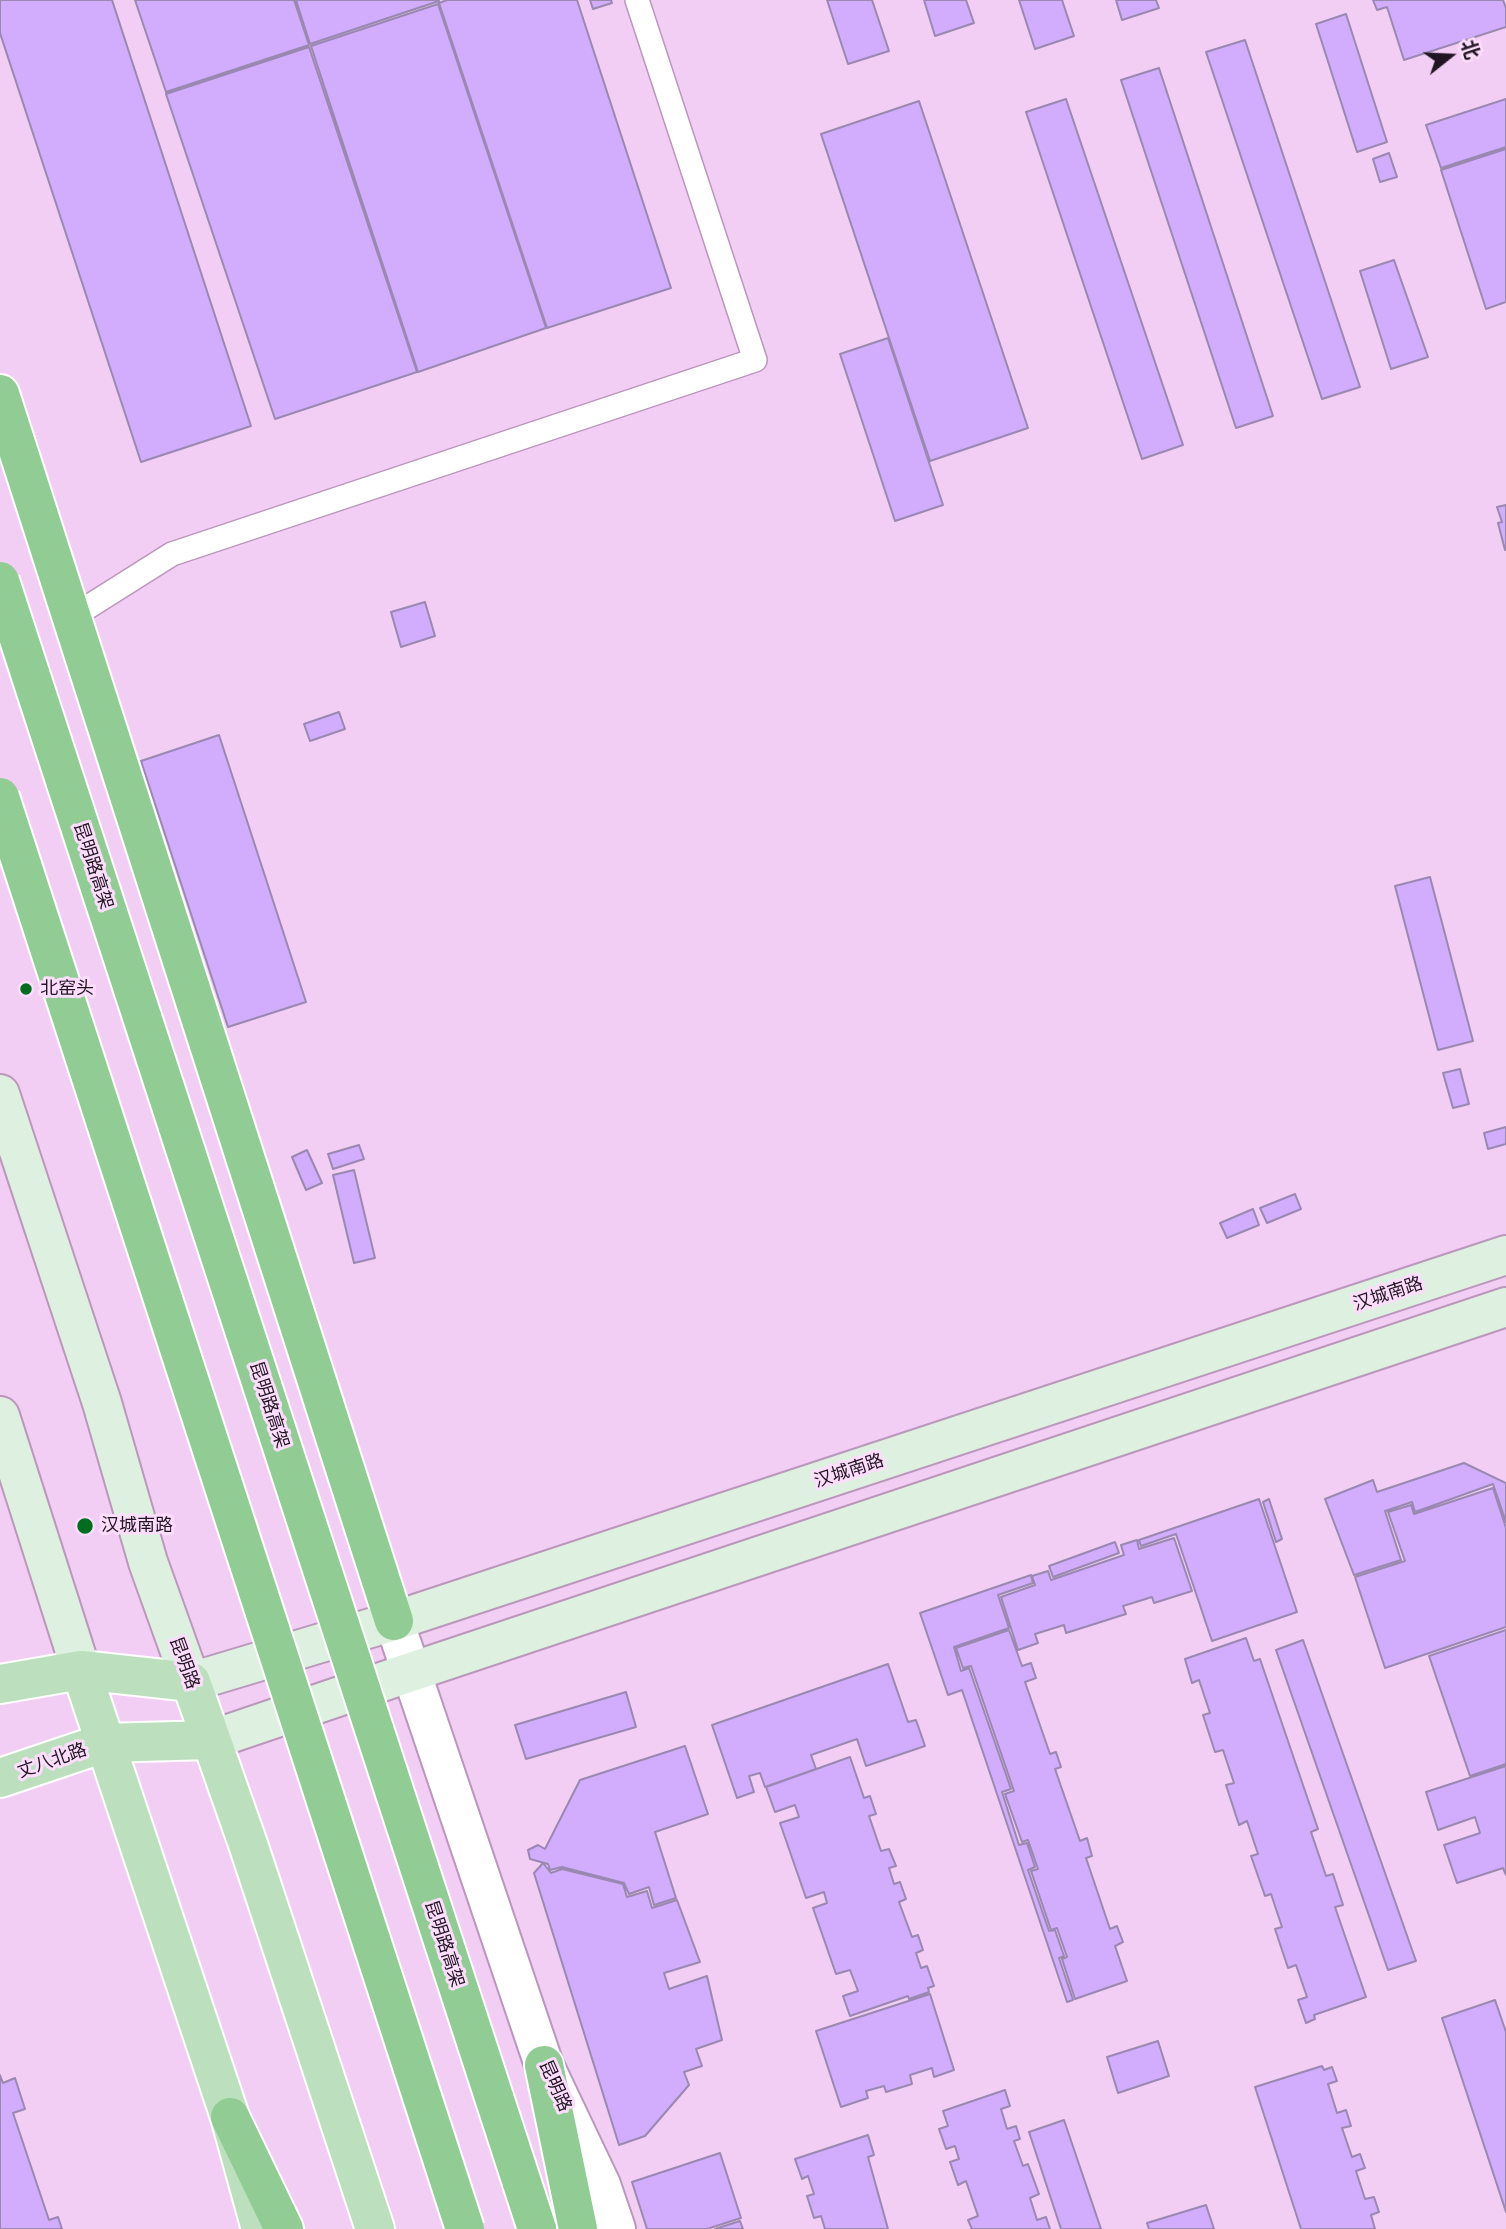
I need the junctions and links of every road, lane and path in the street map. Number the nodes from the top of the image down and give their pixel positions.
1 (637, 0) edge
2 (0, 394) edge
3 (0, 581) edge
4 (88, 607) dead end
5 (0, 797) edge
6 (0, 1094) edge
7 (1506, 1255) edge
8 (1506, 1307) edge
9 (0, 1416) edge
10 (394, 1621) junction
11 (80, 1670) junction
12 (411, 1672) junction
13 (191, 1682) junction
14 (0, 1684) edge
15 (211, 1740) junction
16 (104, 1743) junction
17 (0, 1778) edge
18 (544, 2065) junction
19 (230, 2117) junction
20 (261, 2229) edge
21 (284, 2229) edge
22 (374, 2229) edge
23 (465, 2229) edge
24 (537, 2229) edge
25 (578, 2229) edge
26 (616, 2229) edge

1 - 4 lane
2 - 10 highway
3 - 24 highway, 昆明路高架, bridge
5 - 23 highway, bridge
6 - 13 main road, 昆明路
7 - 10 main road, 汉城南路
8 - 12 main road
9 - 11 main road
10 - 12 street, 昆明路
10 - 13 main road, 汉城南路
11 - 13 main road
11 - 14 main road
11 - 16 main road
12 - 15 main road
12 - 18 street, 昆明路
13 - 15 main road, 昆明路
15 - 16 main road, 丈八北路
15 - 22 main road, 昆明路
16 - 17 main road, 丈八北路
16 - 19 main road
18 - 25 highway
18 - 26 street, 昆明路
19 - 20 main road
19 - 21 highway

